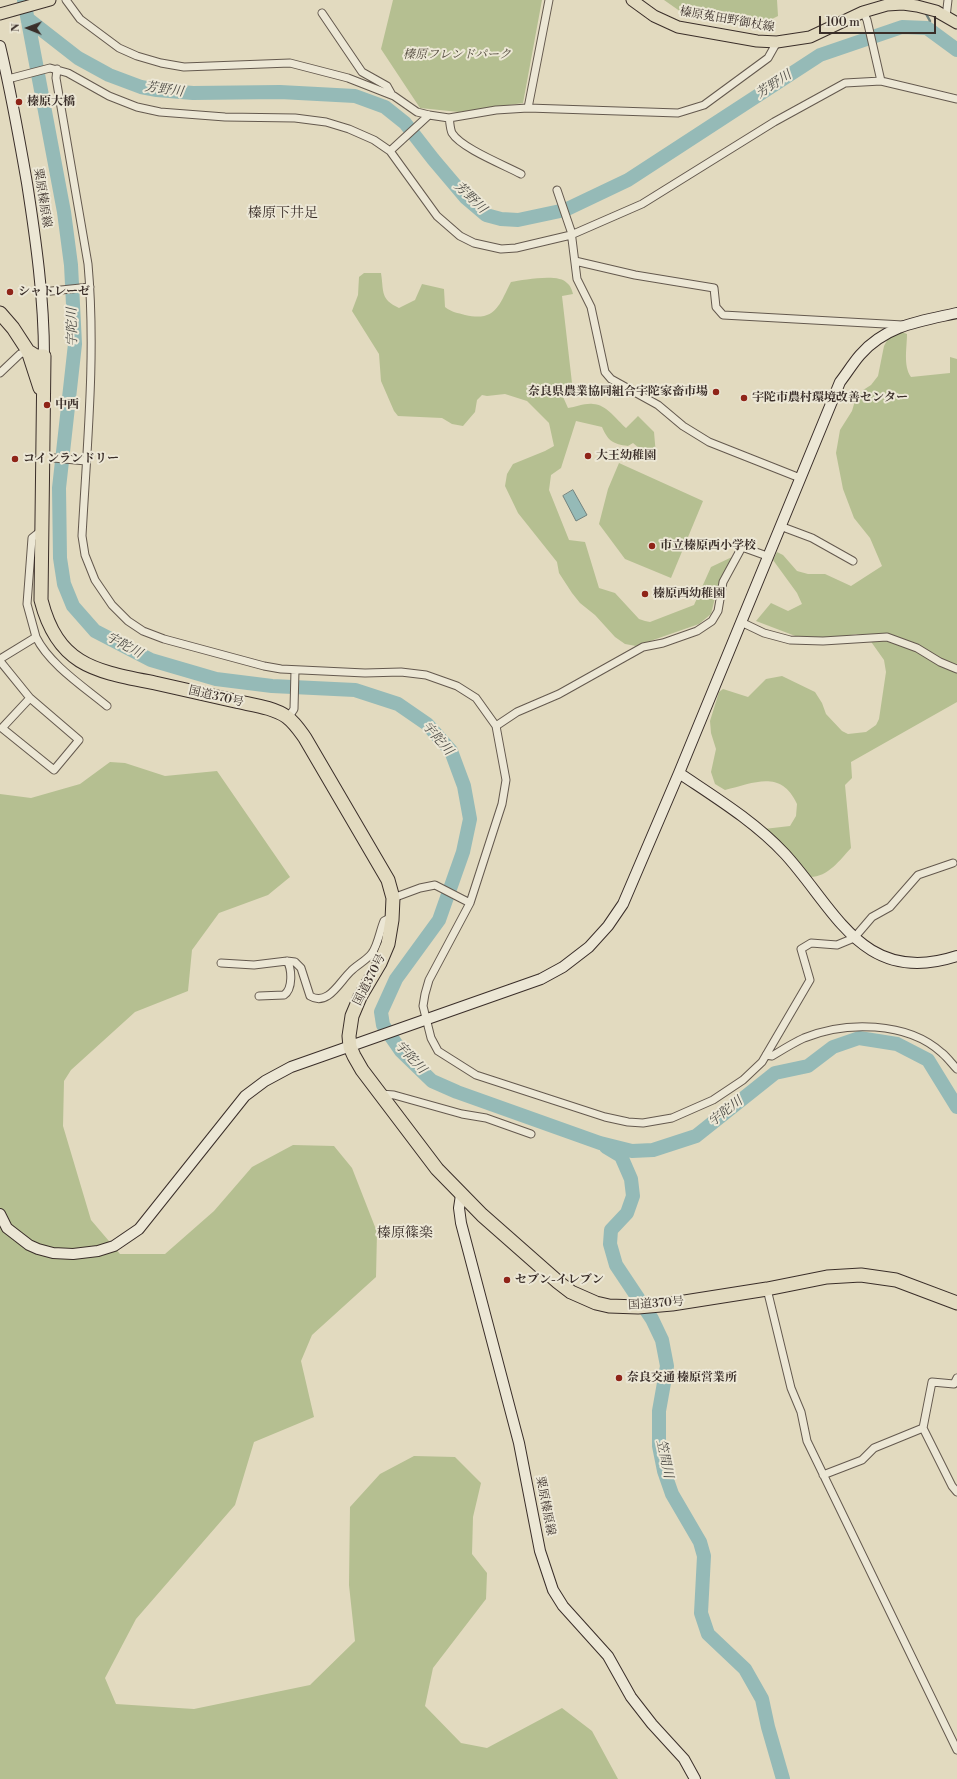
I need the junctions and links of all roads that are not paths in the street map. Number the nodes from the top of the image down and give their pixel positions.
1 (50, 0) edge
2 (66, 0) edge
3 (549, 0) edge
4 (632, 0) edge
5 (948, 0) edge
6 (322, 13) dead end
7 (1, 14) edge
8 (865, 16) junction
9 (946, 17) junction
10 (957, 23) edge
11 (777, 42) junction
12 (0, 46) edge
13 (54, 69) junction
14 (8, 79) junction
15 (881, 81) junction
16 (392, 95) junction
17 (957, 99) edge
18 (528, 108) junction
19 (429, 116) junction
20 (449, 118) junction
21 (392, 149) junction
22 (521, 174) dead end
23 (557, 190) dead end
24 (571, 233) junction
25 (575, 261) junction
26 (89, 287) junction
27 (42, 292) junction
28 (0, 313) edge
29 (957, 313) edge
30 (903, 325) junction
31 (28, 351) junction
32 (44, 356) junction
33 (0, 373) edge
34 (44, 409) junction
35 (45, 457) junction
36 (85, 461) junction
37 (800, 478) junction
38 (780, 526) junction
39 (42, 530) junction
40 (767, 556) junction
41 (853, 561) dead end
42 (741, 622) junction
43 (36, 637) junction
44 (0, 660) edge
45 (957, 669) edge
46 (295, 671) junction
47 (30, 698) junction
48 (107, 706) dead end
49 (291, 712) junction
50 (496, 726) junction
51 (1, 727) edge
52 (679, 773) junction
53 (953, 863) dead end
54 (393, 898) junction
55 (467, 902) junction
56 (392, 920) junction
57 (854, 938) junction
58 (957, 956) edge
59 (287, 961) junction
60 (221, 963) dead end
61 (259, 996) dead end
62 (424, 1021) junction
63 (350, 1047) junction
64 (766, 1055) junction
65 (957, 1069) edge
66 (381, 1094) junction
67 (531, 1134) dead end
68 (461, 1195) junction
69 (0, 1214) edge
70 (4, 1229) edge
71 (767, 1289) junction
72 (957, 1304) edge
73 (957, 1378) edge
74 (923, 1428) junction
75 (824, 1475) junction
76 (957, 1492) edge
77 (957, 1750) edge
78 (695, 1779) edge

1 - 7 main road
2 - 16 street
3 - 18 street
4 - 11 main road, 榛原菟田野御杖線
5 - 9 street
6 - 16 street
8 - 9 main road, 榛原菟田野御杖線
8 - 11 main road, 榛原菟田野御杖線
8 - 15 street
9 - 10 main road, 榛原菟田野御杖線
11 - 18 street
12 - 14 street, 粟原榛原線
13 - 14 street
13 - 21 street
13 - 26 street
14 - 27 street, 粟原榛原線
15 - 17 street
15 - 24 street
16 - 19 street
18 - 20 street
19 - 20 street
19 - 21 street
20 - 22 street
21 - 24 street
23 - 24 street
24 - 25 street
25 - 30 street
25 - 37 street
26 - 27 street
26 - 36 street
27 - 32 street, 粟原榛原線
28 - 31 highway
29 - 30 street
30 - 37 street
31 - 32 highway
31 - 33 street
31 - 34 highway
32 - 34 highway, 国道370号
34 - 35 highway, 国道370号
35 - 36 street
35 - 39 highway, 国道370号
36 - 46 street
37 - 38 street
38 - 40 street
38 - 41 street
39 - 43 street
39 - 49 highway, 国道370号
40 - 42 street
40 - 50 street
42 - 45 street
42 - 52 street
43 - 44 street
43 - 48 street
44 - 47 street
46 - 49 street
46 - 50 street
47 - 51 street
47 - 51 street
49 - 54 highway, 国道370号
50 - 55 street
52 - 57 street
52 - 62 street
53 - 57 street
54 - 55 street
54 - 56 highway, 国道370号
55 - 62 street
56 - 59 street
56 - 63 highway, 国道370号
57 - 58 street
57 - 64 street
59 - 60 street
59 - 61 street
62 - 63 street
62 - 64 street
63 - 66 highway, 国道370号
63 - 70 street
64 - 65 street
66 - 67 street
66 - 68 highway, 国道370号
68 - 71 highway, 国道370号
68 - 78 street, 粟原榛原線
69 - 70 street
71 - 72 highway, 国道370号
71 - 75 street
73 - 74 street
74 - 75 street
74 - 76 street
75 - 77 street

